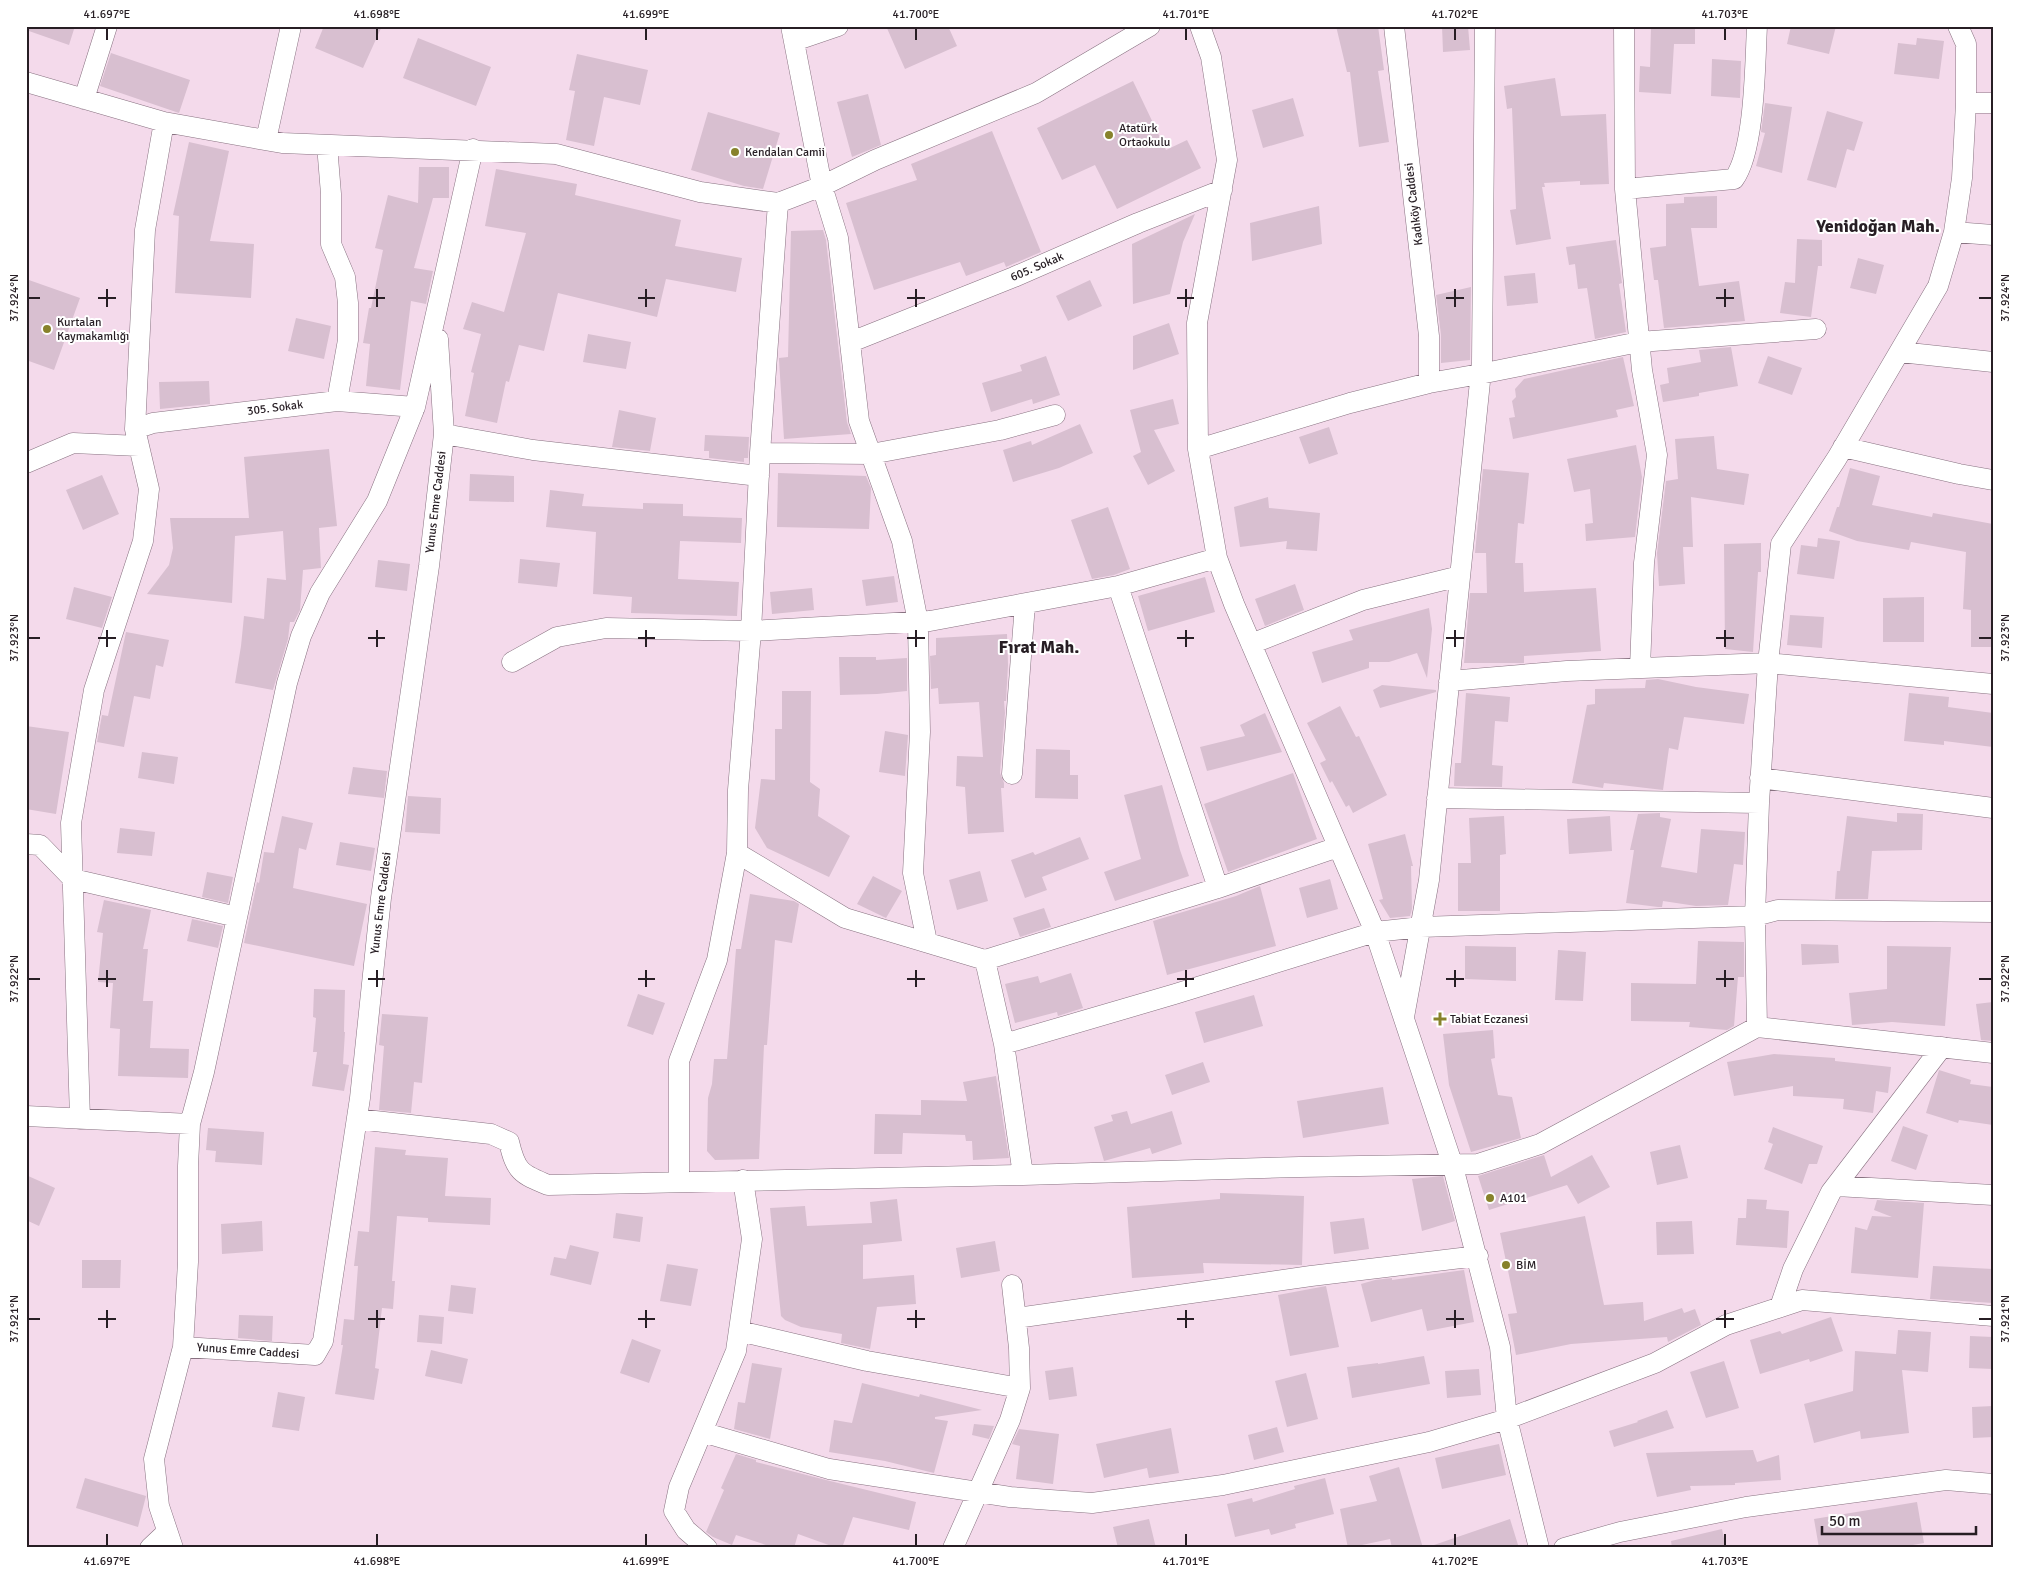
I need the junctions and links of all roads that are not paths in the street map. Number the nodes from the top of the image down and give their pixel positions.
1 (107, 26) edge
2 (291, 26) edge
3 (838, 26) edge
4 (1150, 26) edge
5 (1200, 26) edge
6 (1394, 26) edge
7 (1485, 26) edge
8 (1624, 26) edge
9 (1757, 26) edge
10 (1958, 26) edge
11 (792, 34) edge
12 (26, 82) edge
13 (84, 99) junction
14 (1966, 103) junction
15 (1993, 103) edge
16 (164, 122) junction
17 (266, 140) junction
18 (327, 145) junction
19 (473, 150) junction
20 (822, 186) junction
21 (1625, 189) junction
22 (1222, 190) junction
23 (778, 203) junction
24 (1954, 232) junction
25 (1993, 235) edge
26 (436, 317) junction
27 (1816, 329) dead end
28 (851, 342) junction
29 (1639, 342) junction
30 (1900, 352) junction
31 (1993, 362) edge
32 (1480, 374) junction
33 (1429, 383) junction
34 (336, 401) junction
35 (415, 408) junction
36 (1054, 415) dead end
37 (444, 434) junction
38 (137, 437) junction
39 (1843, 447) junction
40 (1198, 449) junction
41 (760, 453) junction
42 (871, 454) junction
43 (26, 463) edge
44 (759, 476) junction
45 (1993, 480) edge
46 (1216, 558) junction
47 (1460, 576) junction
48 (1118, 586) junction
49 (1025, 604) junction
50 (918, 622) junction
51 (751, 631) junction
52 (1251, 644) junction
53 (512, 662) dead end
54 (1768, 663) junction
55 (1640, 668) junction
56 (1449, 681) junction
57 (1993, 684) edge
58 (1012, 774) dead end
59 (1760, 778) junction
60 (1437, 798) junction
61 (1759, 803) junction
62 (1993, 808) edge
63 (26, 844) edge
64 (1338, 847) junction
65 (738, 853) junction
66 (73, 879) junction
67 (1218, 888) junction
68 (1993, 912) edge
69 (1755, 916) junction
70 (237, 917) junction
71 (1422, 926) junction
72 (1375, 932) junction
73 (927, 942) junction
74 (985, 960) junction
75 (1403, 1019) junction
76 (1757, 1027) junction
77 (1004, 1044) junction
78 (1942, 1047) junction
79 (1993, 1053) edge
80 (26, 1116) edge
81 (80, 1119) junction
82 (357, 1119) junction
83 (190, 1124) junction
84 (1452, 1164) junction
85 (1023, 1175) junction
86 (743, 1180) junction
87 (679, 1182) junction
88 (1836, 1186) junction
89 (1993, 1195) edge
90 (1478, 1256) junction
91 (1012, 1285) dead end
92 (1780, 1307) junction
93 (1993, 1316) edge
94 (1016, 1318) junction
95 (739, 1331) junction
96 (183, 1347) junction
97 (1020, 1388) junction
98 (1507, 1419) junction
99 (702, 1432) junction
100 (1993, 1484) edge
101 (979, 1492) junction
102 (170, 1540) edge
103 (699, 1545) edge
104 (150, 1548) edge
105 (953, 1548) edge
106 (1539, 1548) edge
107 (1564, 1548) edge

1 - 13 street
2 - 17 street
3 - 11 street
4 - 20 street
5 - 22 street
6 - 33 street, Kadıköy Caddesi
7 - 32 street
8 - 21 street
9 - 21 street
10 - 14 street
11 - 20 street
12 - 13 street
13 - 16 street
14 - 15 street
14 - 24 street
16 - 17 street
16 - 38 street
17 - 18 street
18 - 19 street
18 - 34 street
19 - 23 street
19 - 26 street
20 - 23 street
20 - 28 street
21 - 29 street
22 - 28 street, 605. Sokak
22 - 40 street
23 - 41 street
24 - 25 street
24 - 30 street
26 - 35 street
26 - 37 street, Yunus Emre Caddesi
27 - 29 street
28 - 42 street
29 - 32 street
29 - 55 street
30 - 31 street
30 - 39 street
32 - 33 street
32 - 47 street
33 - 40 street
34 - 35 street, 305. Sokak
34 - 38 street, 305. Sokak
35 - 70 street
36 - 42 street
37 - 44 street
37 - 82 street, Yunus Emre Caddesi
38 - 43 street, 305. Sokak
38 - 66 street
39 - 45 street
39 - 54 street
40 - 46 street
41 - 42 street
41 - 44 street
42 - 50 street
44 - 51 street
46 - 48 street
46 - 52 street
47 - 52 street
47 - 56 street
48 - 49 street
48 - 67 street
49 - 50 street
49 - 58 street
50 - 51 street
50 - 73 street
51 - 53 street
51 - 65 street
52 - 64 street
54 - 55 street
54 - 57 street
54 - 59 street
55 - 56 street
56 - 60 street
59 - 61 street
59 - 62 street
60 - 61 street
60 - 71 street
61 - 69 street
63 - 66 street
64 - 67 street
64 - 72 street
65 - 73 street
65 - 87 street
66 - 70 street
66 - 81 street
67 - 74 street
68 - 69 street
69 - 71 street
69 - 76 street
70 - 83 street
71 - 72 street
71 - 75 street
72 - 75 street
72 - 77 street
73 - 74 street
74 - 77 street
75 - 84 street
76 - 78 street
76 - 84 street
77 - 85 street
78 - 79 street
78 - 88 street
80 - 81 street
81 - 83 street
82 - 87 street
82 - 96 street, Yunus Emre Caddesi
83 - 96 street
84 - 85 street
84 - 90 street
85 - 86 street
86 - 87 street
86 - 95 street
88 - 89 street
88 - 92 street
90 - 94 street
90 - 98 street
91 - 94 street
92 - 93 street
92 - 98 street
94 - 97 street
95 - 97 street
95 - 99 street
96 - 102 street
97 - 101 street
98 - 101 street
98 - 106 street
99 - 101 street
99 - 103 street
100 - 107 street
101 - 105 street
102 - 104 street

